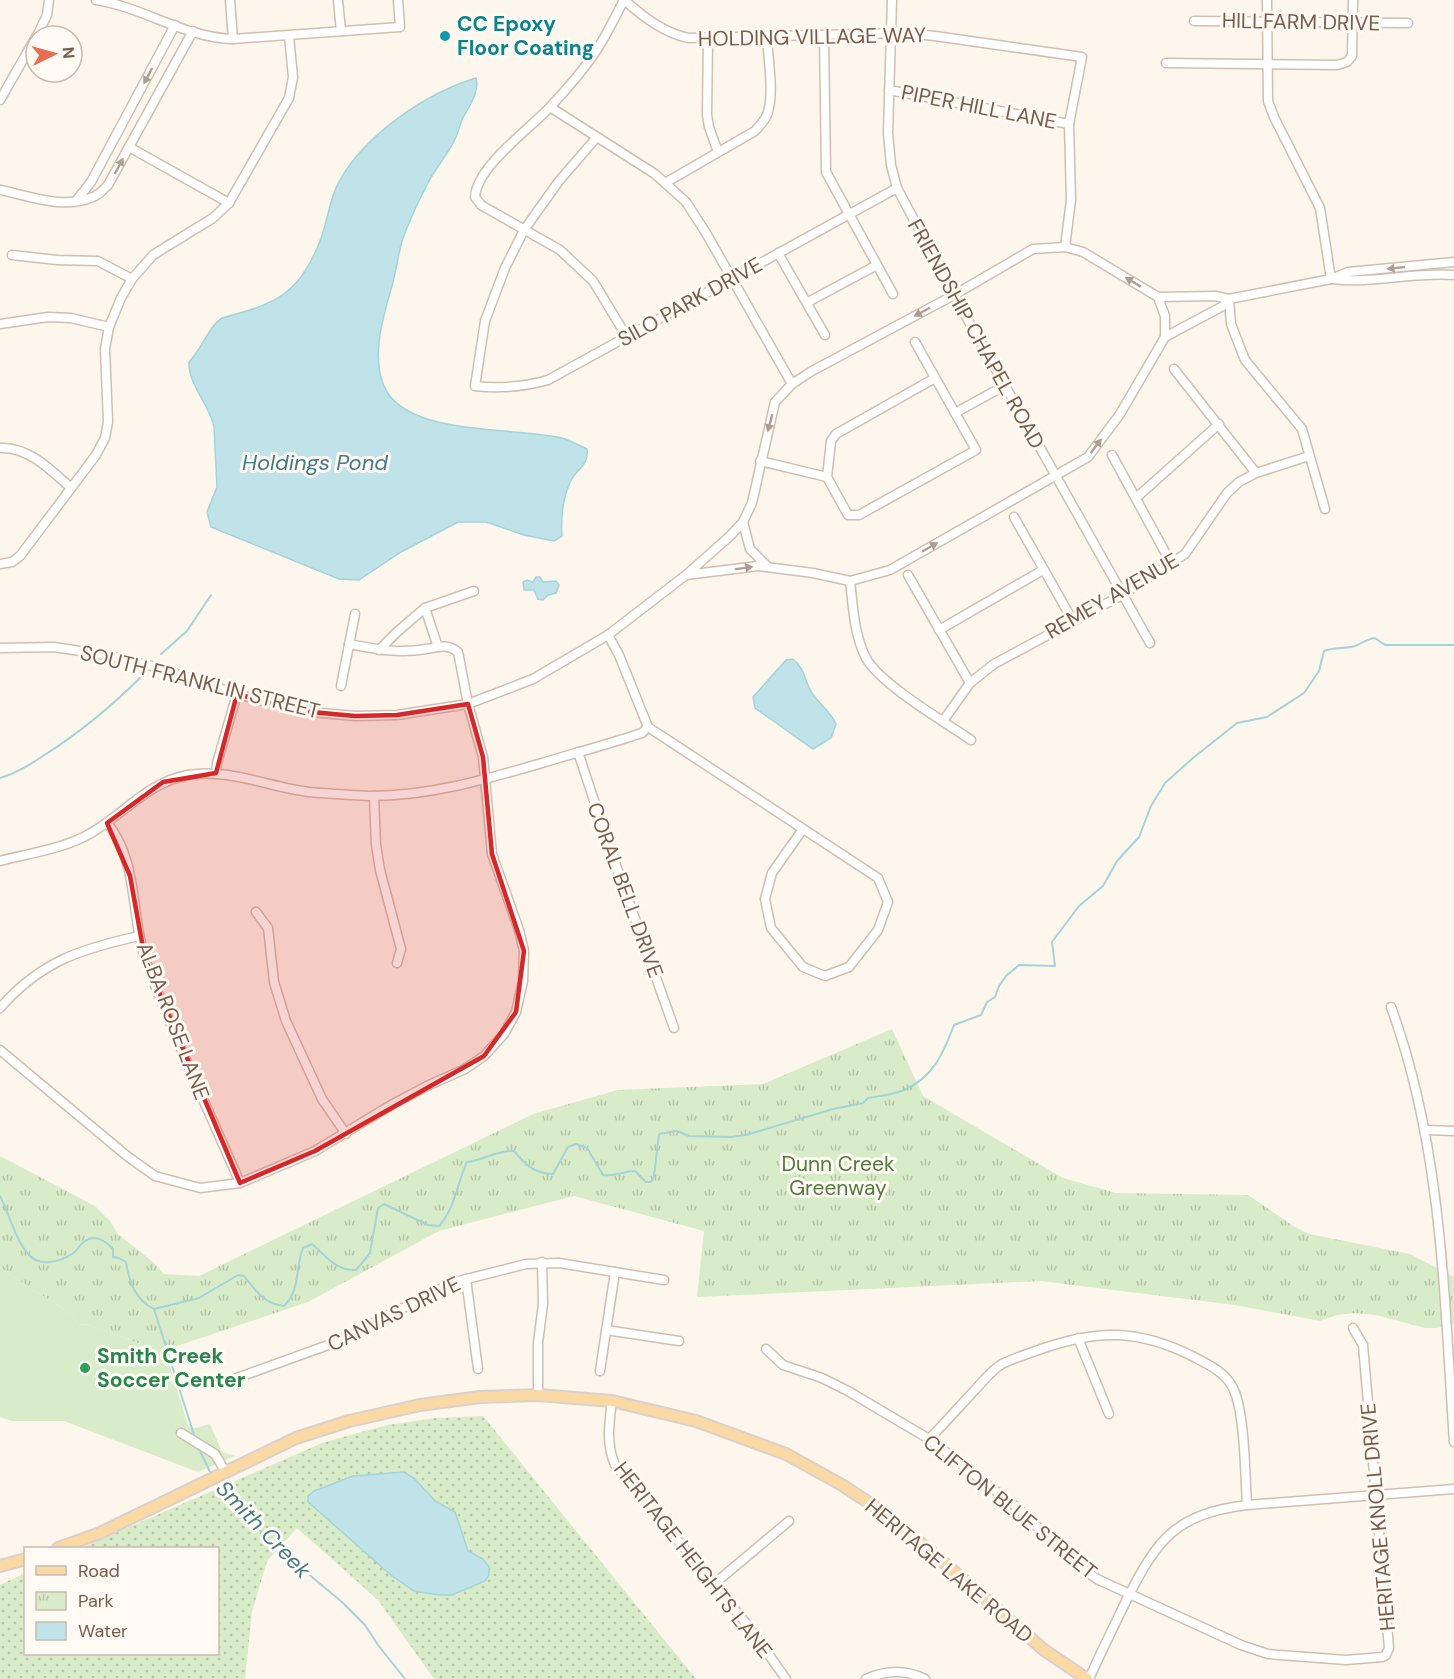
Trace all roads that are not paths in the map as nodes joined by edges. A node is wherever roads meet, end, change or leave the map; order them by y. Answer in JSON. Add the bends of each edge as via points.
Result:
{"nodes":[{"id":1,"x":49,"y":0,"type":"edge"},
{"id":2,"x":96,"y":0,"type":"edge"},
{"id":3,"x":230,"y":0,"type":"edge"},
{"id":4,"x":338,"y":0,"type":"edge"},
{"id":5,"x":398,"y":0,"type":"edge"},
{"id":6,"x":624,"y":0,"type":"edge"},
{"id":7,"x":892,"y":0,"type":"edge"},
{"id":8,"x":1268,"y":0,"type":"edge"},
{"id":9,"x":1353,"y":0,"type":"edge"},
{"id":10,"x":1194,"y":21,"type":"dead end"},
{"id":11,"x":1267,"y":22,"type":"junction"},
{"id":12,"x":1353,"y":23,"type":"junction"},
{"id":13,"x":1408,"y":23,"type":"dead end"},
{"id":14,"x":42,"y":24,"type":"edge"},
{"id":15,"x":175,"y":25,"type":"junction"},
{"id":16,"x":193,"y":31,"type":"junction"},
{"id":17,"x":341,"y":31,"type":"junction"},
{"id":18,"x":891,"y":34,"type":"junction"},
{"id":19,"x":824,"y":35,"type":"junction"},
{"id":20,"x":289,"y":36,"type":"junction"},
{"id":21,"x":767,"y":36,"type":"junction"},
{"id":22,"x":708,"y":38,"type":"junction"},
{"id":23,"x":233,"y":39,"type":"junction"},
{"id":24,"x":24,"y":58,"type":"edge"},
{"id":25,"x":1166,"y":63,"type":"dead end"},
{"id":26,"x":1267,"y":66,"type":"junction"},
{"id":27,"x":889,"y":90,"type":"junction"},
{"id":28,"x":0,"y":100,"type":"edge"},
{"id":29,"x":550,"y":107,"type":"junction"},
{"id":30,"x":1069,"y":124,"type":"junction"},
{"id":31,"x":597,"y":137,"type":"junction"},
{"id":32,"x":129,"y":147,"type":"junction"},
{"id":33,"x":718,"y":152,"type":"junction"},
{"id":34,"x":665,"y":183,"type":"junction"},
{"id":35,"x":897,"y":188,"type":"junction"},
{"id":36,"x":0,"y":190,"type":"edge"},
{"id":37,"x":76,"y":201,"type":"junction"},
{"id":38,"x":229,"y":203,"type":"junction"},
{"id":39,"x":850,"y":214,"type":"junction"},
{"id":40,"x":524,"y":230,"type":"junction"},
{"id":41,"x":1065,"y":247,"type":"junction"},
{"id":42,"x":778,"y":253,"type":"junction"},
{"id":43,"x":12,"y":255,"type":"dead end"},
{"id":44,"x":1454,"y":262,"type":"edge"},
{"id":45,"x":877,"y":265,"type":"junction"},
{"id":46,"x":1454,"y":275,"type":"edge"},
{"id":47,"x":731,"y":278,"type":"junction"},
{"id":48,"x":132,"y":279,"type":"junction"},
{"id":49,"x":1331,"y":279,"type":"junction"},
{"id":50,"x":893,"y":294,"type":"dead end"},
{"id":51,"x":954,"y":295,"type":"junction"},
{"id":52,"x":1158,"y":297,"type":"junction"},
{"id":53,"x":1229,"y":299,"type":"junction"},
{"id":54,"x":808,"y":302,"type":"junction"},
{"id":55,"x":0,"y":324,"type":"edge"},
{"id":56,"x":109,"y":327,"type":"junction"},
{"id":57,"x":825,"y":335,"type":"dead end"},
{"id":58,"x":627,"y":337,"type":"junction"},
{"id":59,"x":1165,"y":337,"type":"junction"},
{"id":60,"x":915,"y":342,"type":"dead end"},
{"id":61,"x":1174,"y":369,"type":"dead end"},
{"id":62,"x":935,"y":378,"type":"junction"},
{"id":63,"x":792,"y":384,"type":"junction"},
{"id":64,"x":1004,"y":386,"type":"junction"},
{"id":65,"x":956,"y":413,"type":"junction"},
{"id":66,"x":1219,"y":424,"type":"junction"},
{"id":67,"x":0,"y":448,"type":"edge"},
{"id":68,"x":1112,"y":455,"type":"dead end"},
{"id":69,"x":1309,"y":456,"type":"junction"},
{"id":70,"x":760,"y":461,"type":"junction"},
{"id":71,"x":1256,"y":473,"type":"junction"},
{"id":72,"x":827,"y":477,"type":"junction"},
{"id":73,"x":1055,"y":477,"type":"junction"},
{"id":74,"x":72,"y":488,"type":"junction"},
{"id":75,"x":1136,"y":498,"type":"junction"},
{"id":76,"x":1325,"y":508,"type":"dead end"},
{"id":77,"x":1014,"y":517,"type":"dead end"},
{"id":78,"x":743,"y":522,"type":"junction"},
{"id":79,"x":1171,"y":563,"type":"junction"},
{"id":80,"x":0,"y":564,"type":"edge"},
{"id":81,"x":768,"y":567,"type":"junction"},
{"id":82,"x":1043,"y":570,"type":"junction"},
{"id":83,"x":686,"y":575,"type":"junction"},
{"id":84,"x":908,"y":575,"type":"dead end"},
{"id":85,"x":850,"y":581,"type":"junction"},
{"id":86,"x":474,"y":591,"type":"dead end"},
{"id":87,"x":1122,"y":594,"type":"junction"},
{"id":88,"x":424,"y":608,"type":"junction"},
{"id":89,"x":355,"y":614,"type":"dead end"},
{"id":90,"x":1073,"y":621,"type":"junction"},
{"id":91,"x":939,"y":630,"type":"junction"},
{"id":92,"x":608,"y":635,"type":"junction"},
{"id":93,"x":1149,"y":643,"type":"dead end"},
{"id":94,"x":349,"y":644,"type":"junction"},
{"id":95,"x":438,"y":647,"type":"junction"},
{"id":96,"x":0,"y":648,"type":"edge"},
{"id":97,"x":379,"y":650,"type":"junction"},
{"id":98,"x":970,"y":683,"type":"junction"},
{"id":99,"x":341,"y":686,"type":"dead end"},
{"id":100,"x":237,"y":694,"type":"junction"},
{"id":101,"x":468,"y":704,"type":"junction"},
{"id":102,"x":943,"y":721,"type":"junction"},
{"id":103,"x":648,"y":727,"type":"junction"},
{"id":104,"x":971,"y":740,"type":"dead end"},
{"id":105,"x":578,"y":752,"type":"junction"},
{"id":106,"x":216,"y":773,"type":"junction"},
{"id":107,"x":485,"y":780,"type":"junction"},
{"id":108,"x":374,"y":796,"type":"junction"},
{"id":109,"x":107,"y":823,"type":"junction"},
{"id":110,"x":803,"y":828,"type":"junction"},
{"id":111,"x":0,"y":861,"type":"edge"},
{"id":112,"x":256,"y":912,"type":"dead end"},
{"id":113,"x":139,"y":936,"type":"junction"},
{"id":114,"x":397,"y":963,"type":"dead end"},
{"id":115,"x":1391,"y":1006,"type":"dead end"},
{"id":116,"x":0,"y":1008,"type":"edge"},
{"id":117,"x":674,"y":1028,"type":"dead end"},
{"id":118,"x":0,"y":1050,"type":"edge"},
{"id":119,"x":1425,"y":1130,"type":"junction"},
{"id":120,"x":1454,"y":1131,"type":"edge"},
{"id":121,"x":346,"y":1134,"type":"junction"},
{"id":122,"x":240,"y":1183,"type":"junction"},
{"id":123,"x":542,"y":1262,"type":"junction"},
{"id":124,"x":615,"y":1272,"type":"junction"},
{"id":125,"x":466,"y":1279,"type":"junction"},
{"id":126,"x":664,"y":1280,"type":"dead end"},
{"id":127,"x":1353,"y":1328,"type":"dead end"},
{"id":128,"x":606,"y":1330,"type":"junction"},
{"id":129,"x":1078,"y":1338,"type":"junction"},
{"id":130,"x":679,"y":1341,"type":"dead end"},
{"id":131,"x":766,"y":1349,"type":"dead end"},
{"id":132,"x":478,"y":1369,"type":"dead end"},
{"id":133,"x":600,"y":1371,"type":"dead end"},
{"id":134,"x":234,"y":1379,"type":"dead end"},
{"id":135,"x":538,"y":1395,"type":"junction"},
{"id":136,"x":612,"y":1401,"type":"junction"},
{"id":137,"x":1109,"y":1414,"type":"dead end"},
{"id":138,"x":181,"y":1433,"type":"dead end"},
{"id":139,"x":930,"y":1440,"type":"junction"},
{"id":140,"x":1454,"y":1442,"type":"edge"},
{"id":141,"x":225,"y":1471,"type":"junction"},
{"id":142,"x":1454,"y":1489,"type":"edge"},
{"id":143,"x":1376,"y":1494,"type":"junction"},
{"id":144,"x":1247,"y":1505,"type":"junction"},
{"id":145,"x":789,"y":1521,"type":"dead end"},
{"id":146,"x":61,"y":1547,"type":"edge"},
{"id":147,"x":24,"y":1560,"type":"edge"},
{"id":148,"x":0,"y":1566,"type":"edge"},
{"id":149,"x":714,"y":1584,"type":"junction"},
{"id":150,"x":1130,"y":1594,"type":"junction"},
{"id":151,"x":786,"y":1679,"type":"edge"},
{"id":152,"x":866,"y":1679,"type":"edge"},
{"id":153,"x":925,"y":1679,"type":"edge"},
{"id":154,"x":1088,"y":1679,"type":"edge"}],
"edges":[{"from":1,"to":14,"type":"street"},
{"from":2,"to":15,"type":"street","via":[[120,4]]},
{"from":3,"to":23,"type":"street"},
{"from":4,"to":17,"type":"street"},
{"from":5,"to":17,"type":"street","via":[[400,27]]},
{"from":6,"to":22,"type":"street","name":"HOLDING VILLAGE WAY","via":[[674,35]]},
{"from":6,"to":29,"type":"street","via":[[592,56]]},
{"from":7,"to":18,"type":"street","name":"FRIENDSHIP CHAPEL ROAD"},
{"from":8,"to":11,"type":"street"},
{"from":9,"to":12,"type":"street"},
{"from":10,"to":11,"type":"street","name":"HILLFARM DRIVE"},
{"from":11,"to":12,"type":"street","name":"HILLFARM DRIVE"},
{"from":11,"to":26,"type":"street"},
{"from":12,"to":13,"type":"street","name":"HILLFARM DRIVE"},
{"from":12,"to":26,"type":"street","via":[[1352,56],[1347,62]]},
{"from":15,"to":16,"type":"street"},
{"from":15,"to":37,"type":"street","one_way":true},
{"from":16,"to":23,"type":"street"},
{"from":16,"to":32,"type":"street"},
{"from":17,"to":20,"type":"street"},
{"from":18,"to":19,"type":"street","name":"HOLDING VILLAGE WAY"},
{"from":18,"to":27,"type":"street","name":"FRIENDSHIP CHAPEL ROAD"},
{"from":18,"to":30,"type":"street","name":"HOLDING VILLAGE WAY","via":[[935,36],[1082,57]]},
{"from":19,"to":21,"type":"street","name":"HOLDING VILLAGE WAY"},
{"from":19,"to":39,"type":"street","via":[[826,172]]},
{"from":20,"to":23,"type":"street"},
{"from":20,"to":38,"type":"street","via":[[293,77],[289,98]]},
{"from":21,"to":22,"type":"street","name":"HOLDING VILLAGE WAY"},
{"from":21,"to":33,"type":"street","via":[[769,111],[755,131]]},
{"from":22,"to":33,"type":"street","via":[[707,115]]},
{"from":24,"to":28,"type":"street"},
{"from":25,"to":26,"type":"street"},
{"from":26,"to":49,"type":"street","via":[[1268,101],[1320,208]]},
{"from":27,"to":30,"type":"street","name":"PIPER HILL LANE"},
{"from":27,"to":35,"type":"street","name":"FRIENDSHIP CHAPEL ROAD","via":[[888,133]]},
{"from":29,"to":31,"type":"street"},
{"from":29,"to":40,"type":"street","via":[[505,150],[476,188],[475,197],[481,205]]},
{"from":30,"to":41,"type":"street","via":[[1071,200]]},
{"from":31,"to":34,"type":"street"},
{"from":31,"to":40,"type":"street"},
{"from":37,"to":32,"type":"street","one_way":true,"via":[[95,197],[108,185]]},
{"from":32,"to":38,"type":"street"},
{"from":33,"to":34,"type":"street"},
{"from":34,"to":47,"type":"street","via":[[686,202]]},
{"from":35,"to":39,"type":"street","name":"SILO PARK DRIVE"},
{"from":35,"to":51,"type":"street","name":"FRIENDSHIP CHAPEL ROAD"},
{"from":36,"to":37,"type":"street","via":[[55,202]]},
{"from":38,"to":48,"type":"street","via":[[213,218],[153,255]]},
{"from":39,"to":42,"type":"street","name":"SILO PARK DRIVE"},
{"from":39,"to":45,"type":"street"},
{"from":40,"to":58,"type":"street","via":[[560,250],[593,281]]},
{"from":40,"to":58,"type":"street","name":"SILO PARK DRIVE","via":[[484,321],[475,386],[508,388],[548,380]]},
{"from":41,"to":51,"type":"street","name":"SOUTH FRANKLIN STREET","via":[[1034,249]]},
{"from":52,"to":41,"type":"street","name":"SOUTH FRANKLIN STREET","one_way":true,"via":[[1083,252]]},
{"from":42,"to":47,"type":"street","name":"SILO PARK DRIVE"},
{"from":42,"to":54,"type":"street"},
{"from":43,"to":48,"type":"street","via":[[99,261]]},
{"from":44,"to":49,"type":"street","one_way":true,"via":[[1348,272]]},
{"from":45,"to":50,"type":"street"},
{"from":45,"to":54,"type":"street"},
{"from":46,"to":49,"type":"street","via":[[1432,273],[1354,282]]},
{"from":47,"to":58,"type":"street","name":"SILO PARK DRIVE"},
{"from":47,"to":63,"type":"street"},
{"from":48,"to":56,"type":"street"},
{"from":49,"to":53,"type":"street"},
{"from":51,"to":63,"type":"street","name":"SOUTH FRANKLIN STREET","one_way":true},
{"from":51,"to":64,"type":"street","name":"FRIENDSHIP CHAPEL ROAD"},
{"from":52,"to":53,"type":"street"},
{"from":52,"to":59,"type":"street","via":[[1165,316]]},
{"from":53,"to":59,"type":"street"},
{"from":53,"to":69,"type":"street","via":[[1231,324],[1245,360],[1302,429]]},
{"from":54,"to":57,"type":"street"},
{"from":55,"to":56,"type":"street","via":[[48,317]]},
{"from":56,"to":74,"type":"street","via":[[105,349],[105,438]]},
{"from":73,"to":59,"type":"street","one_way":true,"via":[[1088,457],[1120,414]]},
{"from":60,"to":62,"type":"street"},
{"from":61,"to":66,"type":"street"},
{"from":62,"to":65,"type":"street"},
{"from":62,"to":72,"type":"street","via":[[836,434],[831,441]]},
{"from":63,"to":70,"type":"street","name":"SOUTH FRANKLIN STREET","one_way":true,"via":[[776,402]]},
{"from":64,"to":65,"type":"street"},
{"from":64,"to":73,"type":"street","name":"FRIENDSHIP CHAPEL ROAD"},
{"from":65,"to":72,"type":"street","via":[[976,450],[860,515],[848,515]]},
{"from":66,"to":71,"type":"street"},
{"from":66,"to":75,"type":"street"},
{"from":67,"to":74,"type":"street","via":[[25,453]]},
{"from":68,"to":75,"type":"street"},
{"from":69,"to":71,"type":"street","name":"REMEY AVENUE"},
{"from":69,"to":76,"type":"street"},
{"from":70,"to":72,"type":"street"},
{"from":70,"to":78,"type":"street","name":"SOUTH FRANKLIN STREET","via":[[752,503]]},
{"from":71,"to":79,"type":"street","name":"REMEY AVENUE","via":[[1227,493],[1185,554]]},
{"from":85,"to":73,"type":"street","one_way":true,"via":[[890,570]]},
{"from":73,"to":87,"type":"street","name":"FRIENDSHIP CHAPEL ROAD"},
{"from":74,"to":80,"type":"street","via":[[20,556]]},
{"from":75,"to":79,"type":"street"},
{"from":77,"to":82,"type":"street"},
{"from":78,"to":81,"type":"street","via":[[750,549]]},
{"from":78,"to":83,"type":"street","name":"SOUTH FRANKLIN STREET"},
{"from":79,"to":87,"type":"street","name":"REMEY AVENUE"},
{"from":83,"to":81,"type":"street","one_way":true},
{"from":81,"to":85,"type":"street"},
{"from":82,"to":90,"type":"street"},
{"from":82,"to":91,"type":"street"},
{"from":83,"to":92,"type":"street","name":"SOUTH FRANKLIN STREET"},
{"from":84,"to":91,"type":"street"},
{"from":85,"to":102,"type":"street","via":[[855,622],[866,658],[887,681]]},
{"from":86,"to":88,"type":"street"},
{"from":87,"to":90,"type":"street","name":"REMEY AVENUE"},
{"from":87,"to":93,"type":"street","name":"FRIENDSHIP CHAPEL ROAD"},
{"from":88,"to":95,"type":"street"},
{"from":88,"to":97,"type":"street"},
{"from":89,"to":94,"type":"street"},
{"from":90,"to":98,"type":"street","name":"REMEY AVENUE","via":[[994,664]]},
{"from":91,"to":98,"type":"street"},
{"from":92,"to":101,"type":"street","name":"SOUTH FRANKLIN STREET","via":[[533,679]]},
{"from":92,"to":103,"type":"street"},
{"from":94,"to":97,"type":"street"},
{"from":94,"to":99,"type":"street"},
{"from":95,"to":97,"type":"street","via":[[404,652]]},
{"from":95,"to":101,"type":"street","via":[[452,647],[458,652]]},
{"from":96,"to":100,"type":"street","name":"SOUTH FRANKLIN STREET","via":[[54,647],[106,655]]},
{"from":98,"to":102,"type":"street","name":"REMEY AVENUE"},
{"from":100,"to":101,"type":"street","name":"SOUTH FRANKLIN STREET","via":[[301,711],[355,716],[397,716]]},
{"from":100,"to":106,"type":"street"},
{"from":101,"to":107,"type":"street","via":[[483,757]]},
{"from":102,"to":104,"type":"street"},
{"from":103,"to":105,"type":"street","via":[[642,733]]},
{"from":103,"to":110,"type":"street"},
{"from":105,"to":107,"type":"street"},
{"from":105,"to":117,"type":"street","name":"CORAL BELL DRIVE"},
{"from":106,"to":108,"type":"street","via":[[309,792]]},
{"from":106,"to":109,"type":"street","via":[[163,782]]},
{"from":107,"to":108,"type":"street"},
{"from":107,"to":121,"type":"street","via":[[492,854],[524,951],[516,1012],[504,1034],[484,1056]]},
{"from":108,"to":114,"type":"street","via":[[380,870],[401,949]]},
{"from":109,"to":111,"type":"street","via":[[60,846]]},
{"from":109,"to":113,"type":"street","name":"ALBA ROSE LANE","via":[[122,849],[130,876]]},
{"from":110,"to":110,"type":"street","via":[[878,878],[888,902],[878,930],[849,968],[825,976],[803,967],[771,928],[765,899],[772,873]]},
{"from":112,"to":121,"type":"street","via":[[268,928],[274,982],[286,1021],[322,1099]]},
{"from":113,"to":116,"type":"street","via":[[65,957],[26,982]]},
{"from":113,"to":122,"type":"street","name":"ALBA ROSE LANE","via":[[175,1034]]},
{"from":115,"to":119,"type":"street"},
{"from":118,"to":122,"type":"street","via":[[155,1176],[200,1188]]},
{"from":119,"to":120,"type":"street"},
{"from":119,"to":140,"type":"street","via":[[1446,1294]]},
{"from":121,"to":122,"type":"street"},
{"from":123,"to":124,"type":"street","name":"CANVAS DRIVE"},
{"from":123,"to":125,"type":"street","name":"CANVAS DRIVE"},
{"from":123,"to":135,"type":"street"},
{"from":124,"to":126,"type":"street","name":"CANVAS DRIVE"},
{"from":124,"to":128,"type":"street"},
{"from":125,"to":132,"type":"street"},
{"from":125,"to":134,"type":"street","name":"CANVAS DRIVE","via":[[332,1344]]},
{"from":127,"to":143,"type":"street","name":"HERITAGE KNOLL DRIVE","via":[[1363,1345]]},
{"from":128,"to":130,"type":"street"},
{"from":128,"to":133,"type":"street"},
{"from":129,"to":137,"type":"street"},
{"from":129,"to":139,"type":"street","via":[[1013,1359],[995,1369]]},
{"from":129,"to":144,"type":"street","via":[[1122,1334],[1153,1340],[1183,1351],[1223,1375],[1238,1400]]},
{"from":131,"to":139,"type":"street","name":"CLIFTON BLUE STREET","via":[[783,1365],[842,1387]]},
{"from":135,"to":136,"type":"main road","name":"HERITAGE LAKE ROAD"},
{"from":135,"to":141,"type":"main road","name":"HERITAGE LAKE ROAD","via":[[449,1400],[349,1421],[296,1438]]},
{"from":136,"to":149,"type":"street","name":"HERITAGE HEIGHTS LANE","via":[[608,1433],[615,1465]]},
{"from":136,"to":154,"type":"main road","name":"HERITAGE LAKE ROAD","via":[[696,1421],[786,1454],[842,1485],[886,1514],[1044,1650]]},
{"from":138,"to":141,"type":"street","via":[[215,1454]]},
{"from":139,"to":150,"type":"street","name":"CLIFTON BLUE STREET","via":[[1018,1509],[1080,1568]]},
{"from":141,"to":146,"type":"main road","name":"HERITAGE LAKE ROAD","via":[[100,1533]]},
{"from":142,"to":143,"type":"street"},
{"from":143,"to":144,"type":"street"},
{"from":143,"to":150,"type":"street","name":"HERITAGE KNOLL DRIVE","via":[[1389,1642],[1382,1657],[1346,1660],[1268,1654]]},
{"from":144,"to":150,"type":"street","via":[[1206,1513],[1179,1527],[1147,1561]]},
{"from":145,"to":149,"type":"street"},
{"from":147,"to":148,"type":"main road"},
{"from":149,"to":151,"type":"street","name":"HERITAGE HEIGHTS LANE"},
{"from":150,"to":154,"type":"street"},
{"from":152,"to":153,"type":"street","via":[[900,1671]]}]}
